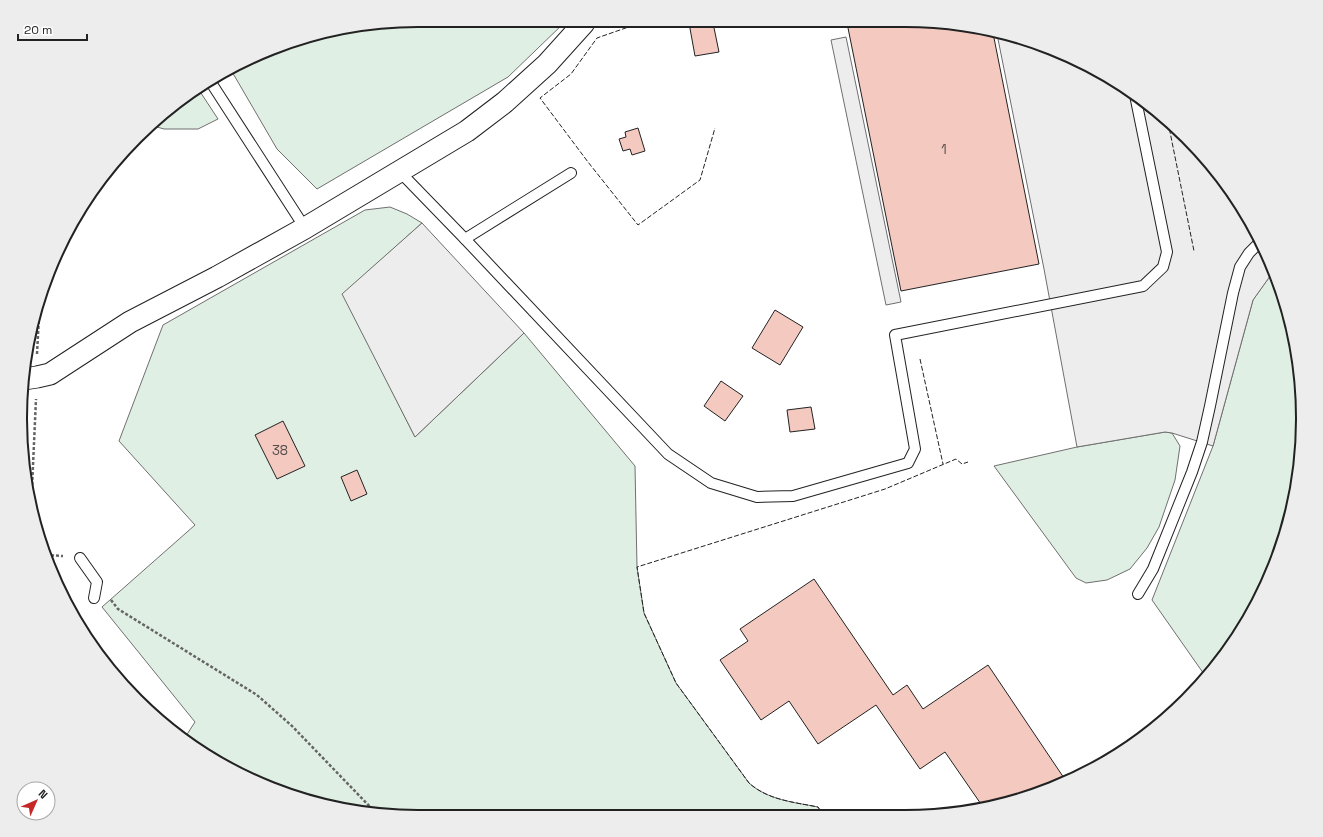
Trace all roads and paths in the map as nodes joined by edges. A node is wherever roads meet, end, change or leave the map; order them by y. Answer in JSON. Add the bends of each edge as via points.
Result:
{"nodes":[{"id":1,"x":580,"y":27,"type":"edge"},
{"id":2,"x":213,"y":85,"type":"edge"},
{"id":3,"x":1137,"y":104,"type":"edge"},
{"id":4,"x":400,"y":172,"type":"junction"},
{"id":5,"x":571,"y":173,"type":"dead end"},
{"id":6,"x":305,"y":228,"type":"junction"},
{"id":7,"x":465,"y":238,"type":"junction"},
{"id":8,"x":1256,"y":246,"type":"edge"},
{"id":9,"x":34,"y":349,"type":"edge"},
{"id":10,"x":30,"y":378,"type":"edge"},
{"id":11,"x":31,"y":474,"type":"edge"},
{"id":12,"x":80,"y":558,"type":"dead end"},
{"id":13,"x":1138,"y":594,"type":"dead end"},
{"id":14,"x":94,"y":598,"type":"dead end"},
{"id":15,"x":118,"y":609,"type":"dead end"},
{"id":16,"x":370,"y":807,"type":"edge"}],
"edges":[{"from":1,"to":4,"type":"street","via":[[547,64],[505,102],[467,131]]},
{"from":2,"to":6,"type":"lane"},
{"from":3,"to":7,"type":"lane","via":[[1167,252],[1163,267],[1143,286],[895,335],[915,449],[908,463],[794,496],[757,497],[711,483],[668,454]]},
{"from":4,"to":6,"type":"street"},
{"from":4,"to":7,"type":"lane"},
{"from":5,"to":7,"type":"lane"},
{"from":6,"to":10,"type":"street","via":[[130,322],[50,374]]},
{"from":8,"to":13,"type":"lane","via":[[1240,267],[1202,442],[1192,472],[1153,569]]},
{"from":9,"to":10,"type":"path"},
{"from":10,"to":11,"type":"path"},
{"from":12,"to":14,"type":"lane","via":[[98,582]]},
{"from":15,"to":16,"type":"path","via":[[257,695],[292,726]]}]}
